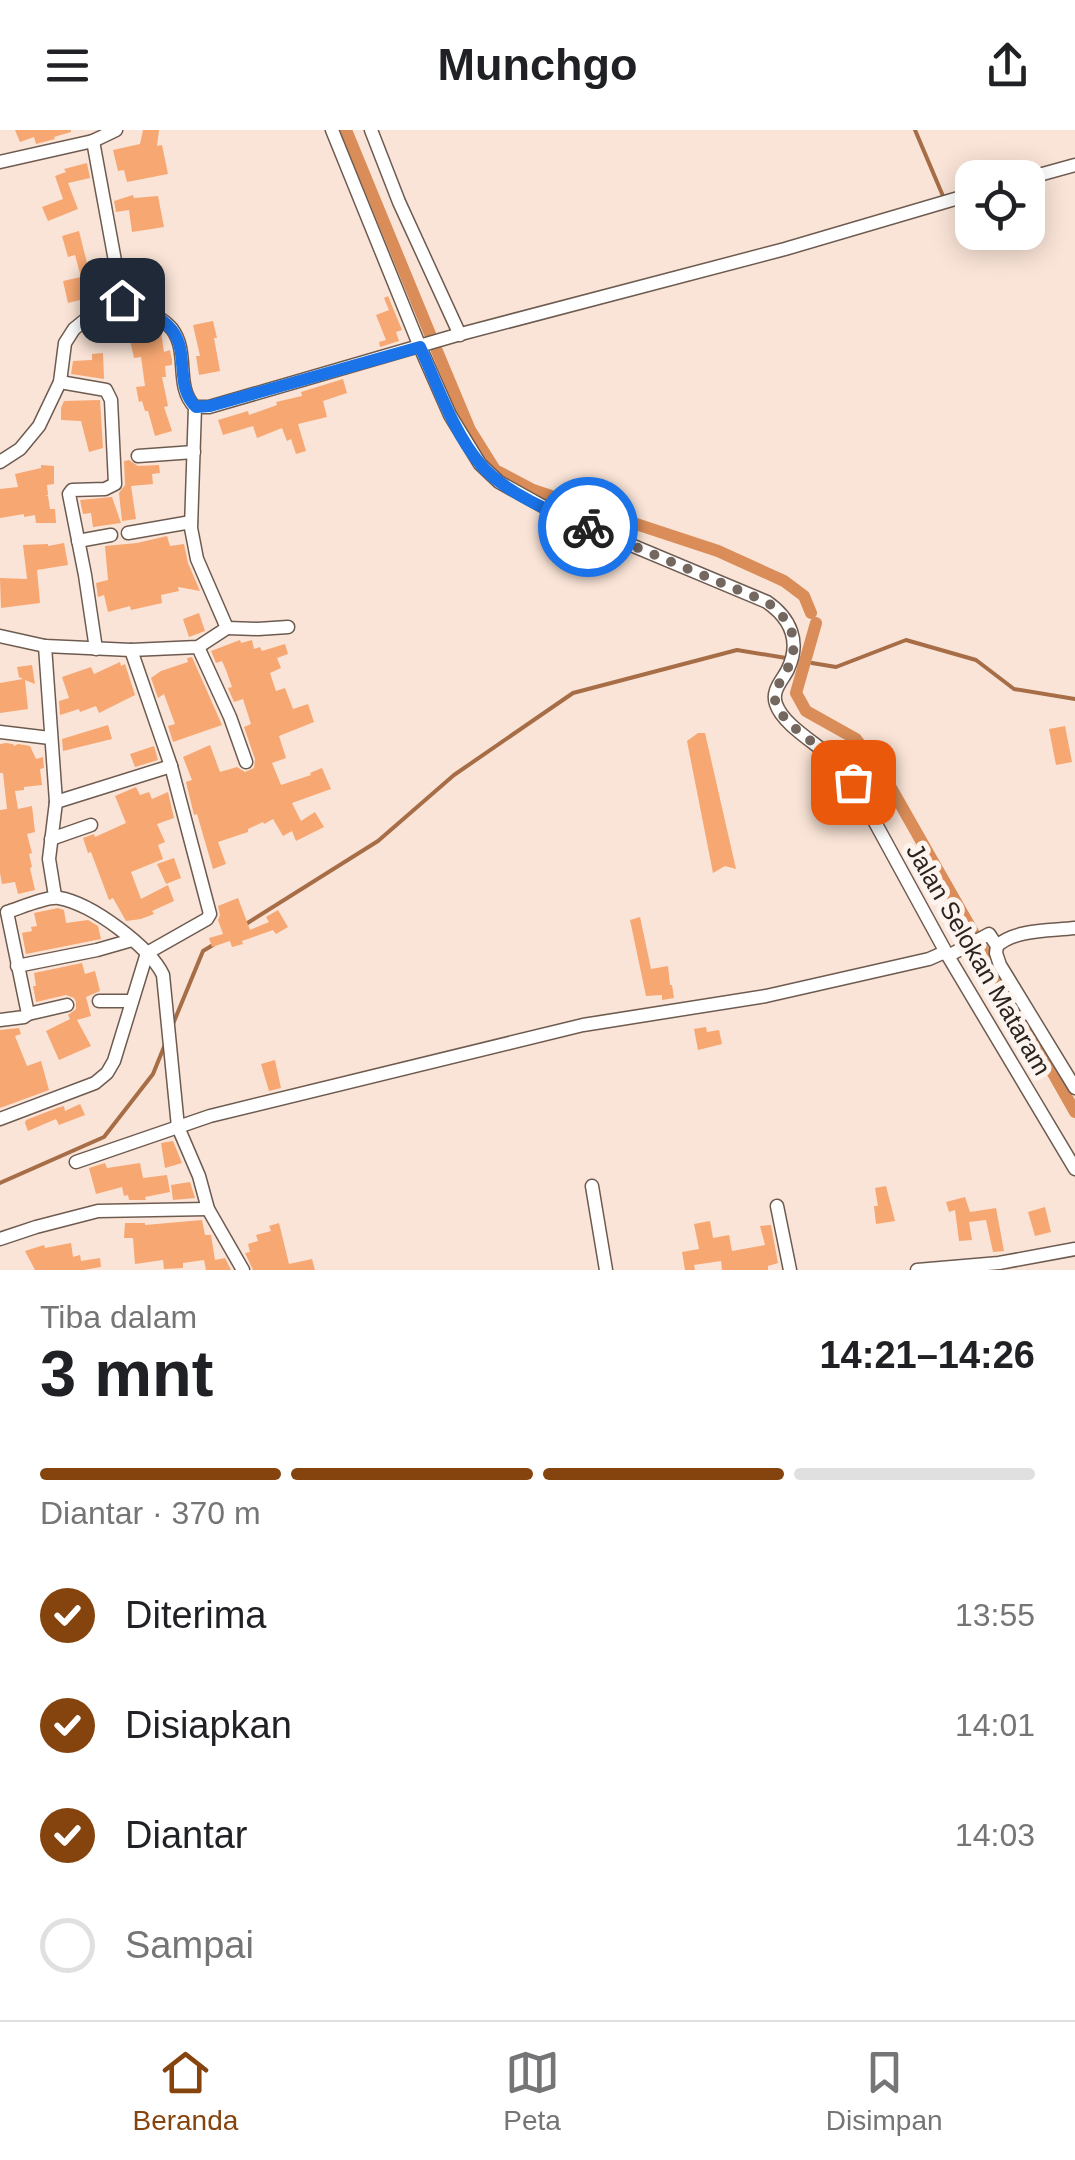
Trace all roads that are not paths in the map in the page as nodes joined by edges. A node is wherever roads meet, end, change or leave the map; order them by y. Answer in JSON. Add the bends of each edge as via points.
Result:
{"nodes":[{"id":1,"x":116,"y":130,"type":"edge"},
{"id":2,"x":332,"y":130,"type":"edge"},
{"id":3,"x":371,"y":130,"type":"edge"},
{"id":4,"x":93,"y":141,"type":"junction"},
{"id":5,"x":0,"y":162,"type":"edge"},
{"id":6,"x":1075,"y":165,"type":"edge"},
{"id":7,"x":1045,"y":173,"type":"edge"},
{"id":8,"x":955,"y":199,"type":"edge"},
{"id":9,"x":122,"y":300,"type":"junction"},
{"id":10,"x":459,"y":335,"type":"junction"},
{"id":11,"x":425,"y":345,"type":"junction"},
{"id":12,"x":60,"y":382,"type":"junction"},
{"id":13,"x":196,"y":407,"type":"junction"},
{"id":14,"x":194,"y":452,"type":"junction"},
{"id":15,"x":138,"y":456,"type":"dead end"},
{"id":16,"x":0,"y":462,"type":"edge"},
{"id":17,"x":192,"y":522,"type":"junction"},
{"id":18,"x":128,"y":533,"type":"dead end"},
{"id":19,"x":111,"y":535,"type":"dead end"},
{"id":20,"x":78,"y":541,"type":"junction"},
{"id":21,"x":288,"y":627,"type":"dead end"},
{"id":22,"x":227,"y":628,"type":"junction"},
{"id":23,"x":0,"y":636,"type":"edge"},
{"id":24,"x":45,"y":646,"type":"junction"},
{"id":25,"x":198,"y":648,"type":"junction"},
{"id":26,"x":96,"y":649,"type":"junction"},
{"id":27,"x":131,"y":650,"type":"junction"},
{"id":28,"x":0,"y":732,"type":"edge"},
{"id":29,"x":50,"y":738,"type":"junction"},
{"id":30,"x":246,"y":762,"type":"dead end"},
{"id":31,"x":171,"y":766,"type":"junction"},
{"id":32,"x":56,"y":802,"type":"junction"},
{"id":33,"x":91,"y":824,"type":"dead end"},
{"id":34,"x":51,"y":839,"type":"junction"},
{"id":35,"x":55,"y":896,"type":"junction"},
{"id":36,"x":1075,"y":928,"type":"edge"},
{"id":37,"x":132,"y":940,"type":"junction"},
{"id":38,"x":997,"y":946,"type":"junction"},
{"id":39,"x":147,"y":953,"type":"junction"},
{"id":40,"x":946,"y":954,"type":"junction"},
{"id":41,"x":17,"y":966,"type":"junction"},
{"id":42,"x":99,"y":1000,"type":"dead end"},
{"id":43,"x":132,"y":1000,"type":"junction"},
{"id":44,"x":67,"y":1005,"type":"dead end"},
{"id":45,"x":28,"y":1014,"type":"junction"},
{"id":46,"x":0,"y":1020,"type":"edge"},
{"id":47,"x":1075,"y":1088,"type":"edge"},
{"id":48,"x":0,"y":1120,"type":"edge"},
{"id":49,"x":178,"y":1127,"type":"junction"},
{"id":50,"x":76,"y":1162,"type":"dead end"},
{"id":51,"x":1075,"y":1169,"type":"edge"},
{"id":52,"x":592,"y":1186,"type":"dead end"},
{"id":53,"x":777,"y":1206,"type":"dead end"},
{"id":54,"x":208,"y":1208,"type":"junction"},
{"id":55,"x":0,"y":1239,"type":"edge"},
{"id":56,"x":1075,"y":1249,"type":"edge"},
{"id":57,"x":999,"y":1266,"type":"edge"},
{"id":58,"x":240,"y":1270,"type":"edge"},
{"id":59,"x":606,"y":1270,"type":"edge"},
{"id":60,"x":790,"y":1270,"type":"edge"},
{"id":61,"x":917,"y":1270,"type":"edge"}],
"edges":[{"from":1,"to":4,"type":"street"},
{"from":2,"to":11,"type":"street","name":"Jalan Selokan Mataram"},
{"from":3,"to":10,"type":"street"},
{"from":4,"to":5,"type":"street"},
{"from":4,"to":9,"type":"street"},
{"from":6,"to":7,"type":"street"},
{"from":8,"to":10,"type":"street"},
{"from":9,"to":12,"type":"street","via":[[74,328]]},
{"from":9,"to":13,"type":"street","via":[[172,329],[184,390]]},
{"from":10,"to":11,"type":"street"},
{"from":11,"to":13,"type":"street"},
{"from":11,"to":40,"type":"street","name":"Jalan Selokan Mataram","via":[[450,415],[499,482],[780,612],[792,630],[794,651],[776,704],[853,782]]},
{"from":12,"to":16,"type":"street","via":[[30,440]]},
{"from":12,"to":20,"type":"street","via":[[106,390],[111,400],[115,484],[70,492]]},
{"from":13,"to":14,"type":"street"},
{"from":14,"to":15,"type":"street"},
{"from":14,"to":17,"type":"street"},
{"from":17,"to":18,"type":"street"},
{"from":17,"to":22,"type":"street","via":[[197,559]]},
{"from":19,"to":20,"type":"street"},
{"from":20,"to":26,"type":"street"},
{"from":21,"to":22,"type":"street"},
{"from":22,"to":25,"type":"street"},
{"from":23,"to":24,"type":"street"},
{"from":24,"to":26,"type":"street"},
{"from":24,"to":29,"type":"street"},
{"from":25,"to":27,"type":"street"},
{"from":25,"to":30,"type":"street"},
{"from":26,"to":27,"type":"street"},
{"from":27,"to":31,"type":"street"},
{"from":28,"to":29,"type":"street"},
{"from":29,"to":32,"type":"street"},
{"from":31,"to":32,"type":"street"},
{"from":31,"to":39,"type":"street","via":[[210,911]]},
{"from":32,"to":34,"type":"street"},
{"from":33,"to":34,"type":"street"},
{"from":34,"to":35,"type":"street"},
{"from":35,"to":37,"type":"street","via":[[118,926]]},
{"from":35,"to":41,"type":"street","via":[[7,912]]},
{"from":36,"to":38,"type":"street","via":[[1022,934]]},
{"from":37,"to":39,"type":"street"},
{"from":37,"to":41,"type":"street"},
{"from":38,"to":40,"type":"street","via":[[988,934]]},
{"from":38,"to":47,"type":"street","via":[[1000,965]]},
{"from":39,"to":43,"type":"street"},
{"from":39,"to":49,"type":"street","via":[[163,976]]},
{"from":40,"to":49,"type":"street","via":[[766,996],[582,1025]]},
{"from":40,"to":51,"type":"street","name":"Jalan Selokan Mataram"},
{"from":41,"to":45,"type":"street"},
{"from":42,"to":43,"type":"street"},
{"from":43,"to":48,"type":"street","via":[[108,1073]]},
{"from":44,"to":45,"type":"street"},
{"from":45,"to":46,"type":"street"},
{"from":49,"to":50,"type":"street"},
{"from":49,"to":54,"type":"street"},
{"from":52,"to":59,"type":"street"},
{"from":53,"to":60,"type":"street"},
{"from":54,"to":55,"type":"street","via":[[98,1211]]},
{"from":54,"to":58,"type":"street"},
{"from":56,"to":57,"type":"street"},
{"from":57,"to":61,"type":"street"}]}
